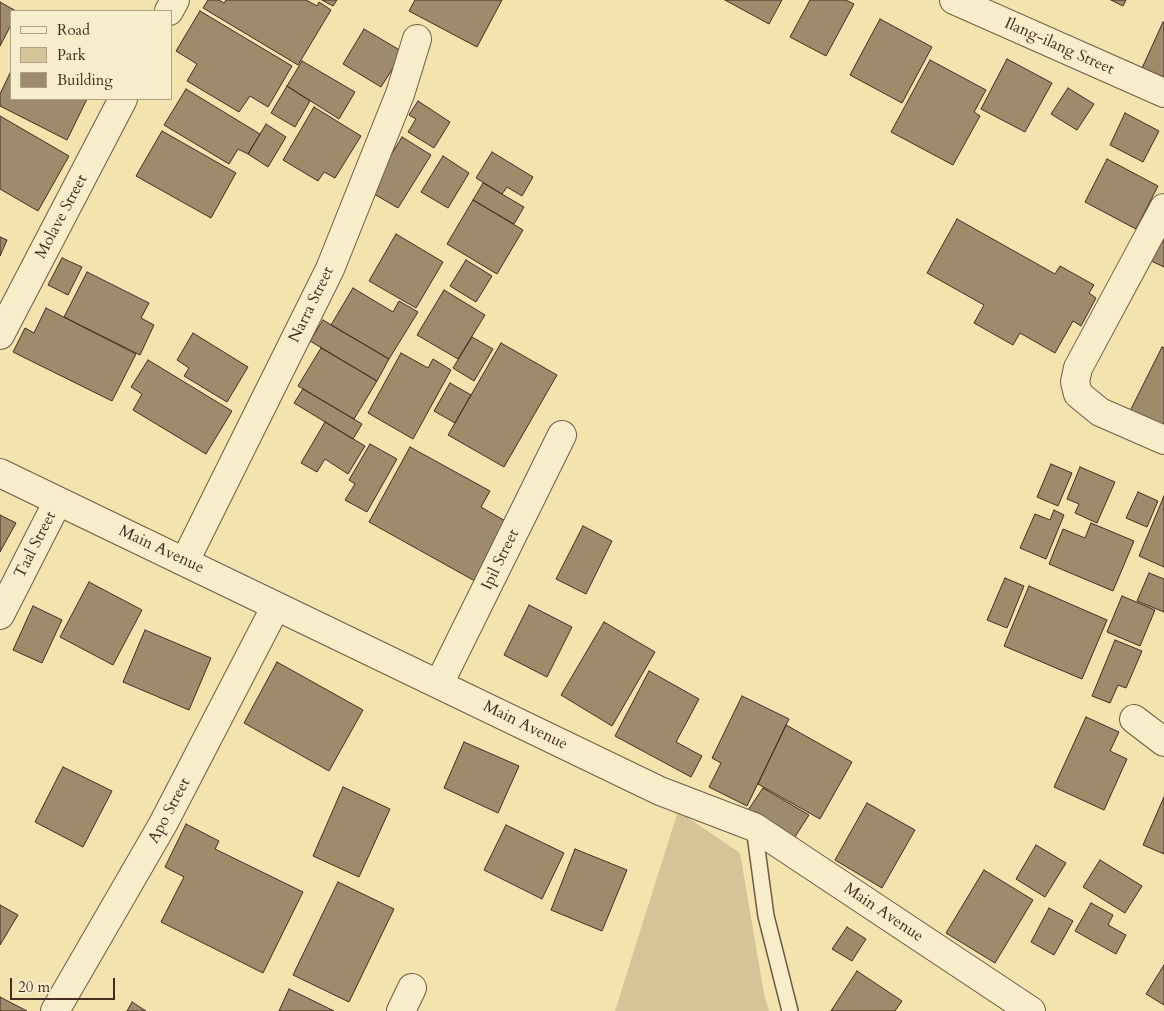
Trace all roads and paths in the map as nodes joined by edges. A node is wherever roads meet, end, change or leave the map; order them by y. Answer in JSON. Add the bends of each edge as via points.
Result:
{"nodes":[{"id":1,"x":954,"y":0,"type":"edge"},
{"id":2,"x":417,"y":39,"type":"dead end"},
{"id":3,"x":1164,"y":93,"type":"edge"},
{"id":4,"x":122,"y":100,"type":"edge"},
{"id":5,"x":1164,"y":208,"type":"edge"},
{"id":6,"x":0,"y":335,"type":"edge"},
{"id":7,"x":562,"y":435,"type":"dead end"},
{"id":8,"x":1164,"y":440,"type":"edge"},
{"id":9,"x":0,"y":473,"type":"edge"},
{"id":10,"x":58,"y":501,"type":"junction"},
{"id":11,"x":185,"y":561,"type":"junction"},
{"id":12,"x":276,"y":606,"type":"junction"},
{"id":13,"x":0,"y":615,"type":"edge"},
{"id":14,"x":439,"y":684,"type":"junction"},
{"id":15,"x":1134,"y":719,"type":"dead end"},
{"id":16,"x":1164,"y":742,"type":"edge"},
{"id":17,"x":754,"y":827,"type":"junction"},
{"id":18,"x":55,"y":1011,"type":"edge"},
{"id":19,"x":790,"y":1011,"type":"edge"},
{"id":20,"x":1031,"y":1011,"type":"edge"}],
"edges":[{"from":1,"to":3,"type":"street","name":"Ilang-ilang Street"},
{"from":2,"to":11,"type":"street","name":"Narra Street","via":[[400,94],[330,269]]},
{"from":4,"to":6,"type":"street","name":"Molave Street"},
{"from":5,"to":8,"type":"street","via":[[1078,368],[1075,382],[1078,394],[1100,412]]},
{"from":7,"to":14,"type":"street","name":"Ipil Street"},
{"from":9,"to":10,"type":"street","name":"Main Avenue"},
{"from":10,"to":11,"type":"street","name":"Main Avenue"},
{"from":10,"to":13,"type":"street","name":"Taal Street"},
{"from":11,"to":12,"type":"street","name":"Main Avenue"},
{"from":12,"to":14,"type":"street","name":"Main Avenue"},
{"from":12,"to":18,"type":"street","name":"Apo Street","via":[[163,824]]},
{"from":14,"to":17,"type":"street","name":"Main Avenue","via":[[660,791]]},
{"from":15,"to":16,"type":"street"},
{"from":17,"to":19,"type":"lane","via":[[766,916]]},
{"from":17,"to":20,"type":"street","name":"Main Avenue"}]}
